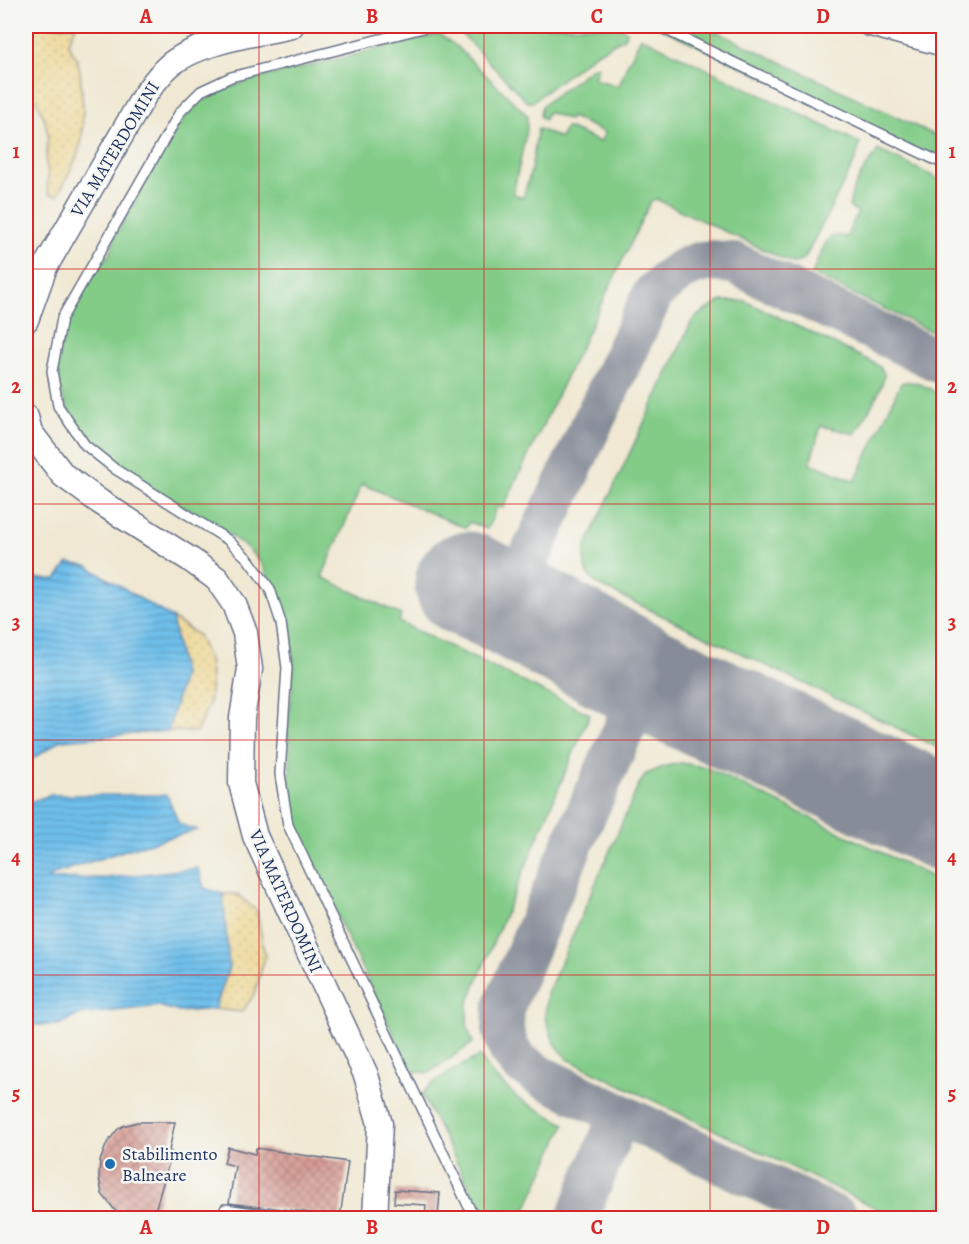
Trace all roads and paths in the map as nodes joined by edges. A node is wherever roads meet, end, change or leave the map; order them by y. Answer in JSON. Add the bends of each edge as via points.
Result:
{"nodes":[{"id":1,"x":291,"y":26,"type":"edge"},
{"id":2,"x":431,"y":26,"type":"edge"},
{"id":3,"x":658,"y":26,"type":"edge"},
{"id":4,"x":867,"y":26,"type":"edge"},
{"id":5,"x":944,"y":47,"type":"edge"},
{"id":6,"x":944,"y":164,"type":"edge"},
{"id":7,"x":26,"y":320,"type":"edge"},
{"id":8,"x":26,"y":417,"type":"edge"},
{"id":9,"x":225,"y":1209,"type":"dead end"},
{"id":10,"x":289,"y":1218,"type":"edge"},
{"id":11,"x":375,"y":1218,"type":"edge"},
{"id":12,"x":474,"y":1218,"type":"edge"}],
"edges":[{"from":1,"to":7,"type":"street","name":"VIA MATERDOMINI","via":[[211,44],[187,54],[158,77],[45,267]]},
{"from":2,"to":12,"type":"lane","via":[[231,77],[201,91],[180,112],[62,318],[52,371],[58,406],[85,446],[228,540],[270,589],[281,623],[287,668],[280,774],[288,825]]},
{"from":3,"to":6,"type":"lane"},
{"from":4,"to":5,"type":"street"},
{"from":8,"to":11,"type":"street","name":"VIA MATERDOMINI","via":[[30,432],[63,475],[217,579],[234,604],[245,633],[250,669],[242,718],[241,783],[259,846],[366,1075],[380,1124]]},
{"from":9,"to":10,"type":"lane"}]}
